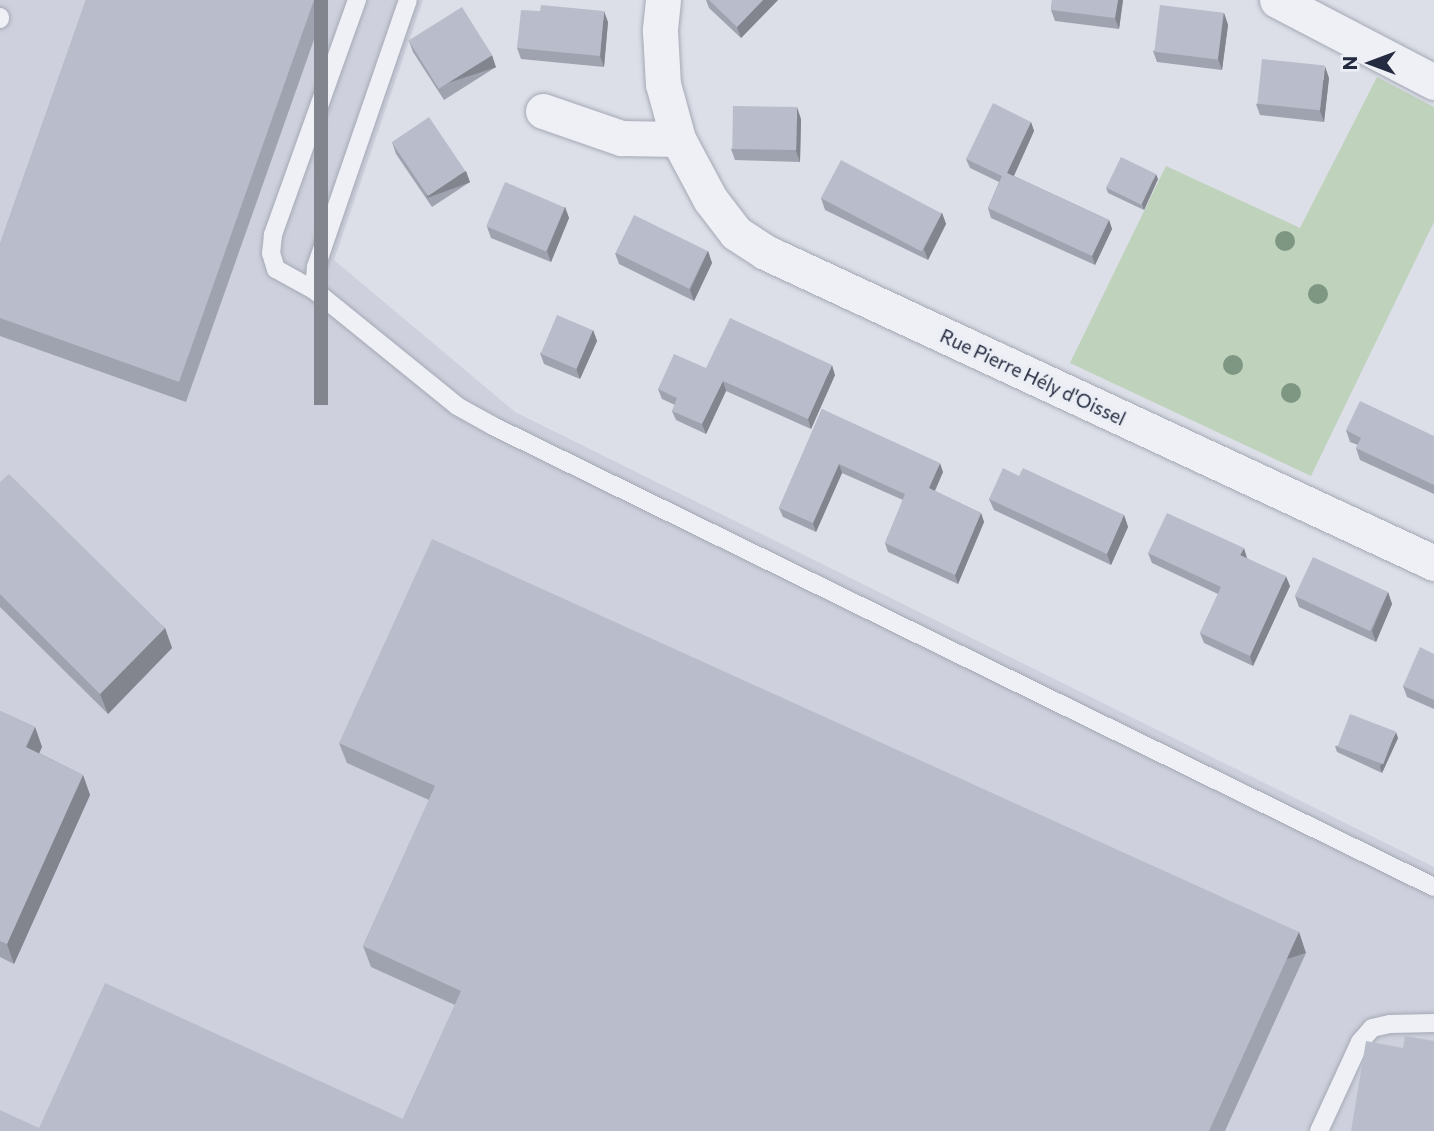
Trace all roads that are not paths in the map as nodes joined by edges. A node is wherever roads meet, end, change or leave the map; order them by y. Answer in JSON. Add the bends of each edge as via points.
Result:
{"nodes":[{"id":1,"x":357,"y":0,"type":"edge"},
{"id":2,"x":408,"y":0,"type":"edge"},
{"id":3,"x":663,"y":0,"type":"edge"},
{"id":4,"x":1277,"y":0,"type":"edge"},
{"id":5,"x":1434,"y":82,"type":"edge"},
{"id":6,"x":543,"y":111,"type":"dead end"},
{"id":7,"x":678,"y":139,"type":"junction"},
{"id":8,"x":314,"y":290,"type":"junction"},
{"id":9,"x":1434,"y":563,"type":"edge"},
{"id":10,"x":1434,"y":887,"type":"edge"},
{"id":11,"x":1434,"y":1023,"type":"edge"},
{"id":12,"x":1319,"y":1131,"type":"edge"}],
"edges":[{"from":1,"to":8,"type":"lane","via":[[272,244],[276,269]]},
{"from":2,"to":8,"type":"lane","via":[[316,267]]},
{"from":3,"to":7,"type":"street","name":"Rue Pierre Hély d'Oissel","via":[[663,84]]},
{"from":4,"to":5,"type":"street"},
{"from":6,"to":7,"type":"street","via":[[621,138]]},
{"from":7,"to":9,"type":"street","name":"Rue Pierre Hély d'Oissel","via":[[710,199],[736,233],[765,252]]},
{"from":8,"to":10,"type":"lane","via":[[457,406],[493,426]]},
{"from":11,"to":12,"type":"lane","via":[[1371,1028],[1360,1042]]}]}
